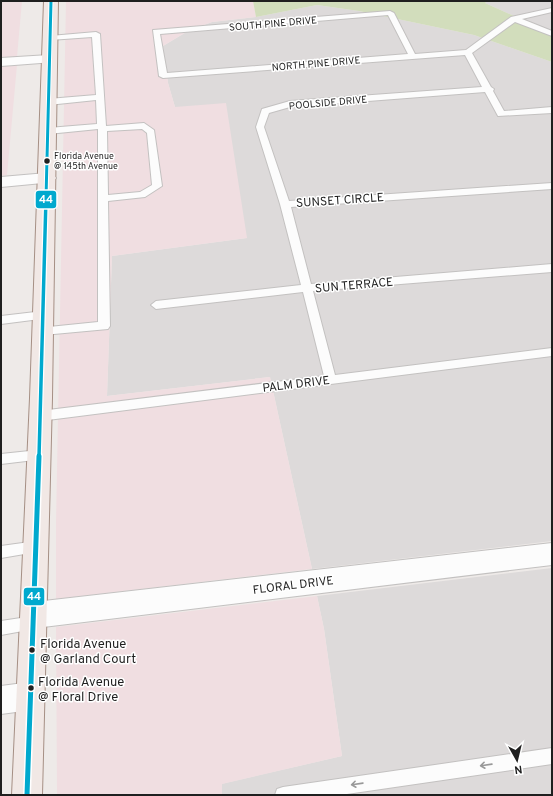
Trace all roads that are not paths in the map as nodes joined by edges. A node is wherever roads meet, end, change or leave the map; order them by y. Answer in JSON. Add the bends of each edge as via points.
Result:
{"nodes":[{"id":1,"x":51,"y":1,"type":"edge"},
{"id":2,"x":552,"y":10,"type":"edge"},
{"id":3,"x":514,"y":19,"type":"junction"},
{"id":4,"x":552,"y":34,"type":"edge"},
{"id":5,"x":50,"y":38,"type":"junction"},
{"id":6,"x":468,"y":52,"type":"junction"},
{"id":7,"x":412,"y":55,"type":"junction"},
{"id":8,"x":50,"y":59,"type":"junction"},
{"id":9,"x":1,"y":62,"type":"edge"},
{"id":10,"x":163,"y":76,"type":"joint"},
{"id":11,"x":490,"y":89,"type":"junction"},
{"id":12,"x":99,"y":97,"type":"junction"},
{"id":13,"x":48,"y":102,"type":"junction"},
{"id":14,"x":552,"y":110,"type":"edge"},
{"id":15,"x":102,"y":127,"type":"junction"},
{"id":16,"x":48,"y":131,"type":"junction"},
{"id":17,"x":47,"y":178,"type":"junction"},
{"id":18,"x":1,"y":182,"type":"edge"},
{"id":19,"x":552,"y":186,"type":"edge"},
{"id":20,"x":104,"y":198,"type":"junction"},
{"id":21,"x":285,"y":204,"type":"junction"},
{"id":22,"x":552,"y":268,"type":"edge"},
{"id":23,"x":307,"y":288,"type":"junction"},
{"id":24,"x":156,"y":305,"type":"dead end"},
{"id":25,"x":1,"y":320,"type":"edge"},
{"id":26,"x":44,"y":323,"type":"junction"},
{"id":27,"x":552,"y":352,"type":"edge"},
{"id":28,"x":331,"y":380,"type":"junction"},
{"id":29,"x":40,"y":416,"type":"junction"},
{"id":30,"x":39,"y":455,"type":"junction"},
{"id":31,"x":1,"y":459,"type":"edge"},
{"id":32,"x":37,"y":547,"type":"junction"},
{"id":33,"x":1,"y":552,"type":"edge"},
{"id":34,"x":552,"y":554,"type":"edge"},
{"id":35,"x":35,"y":619,"type":"junction"},
{"id":36,"x":1,"y":628,"type":"edge"},
{"id":37,"x":31,"y":696,"type":"junction"},
{"id":38,"x":1,"y":700,"type":"edge"},
{"id":39,"x":552,"y":756,"type":"edge"},
{"id":40,"x":27,"y":795,"type":"edge"},
{"id":41,"x":283,"y":795,"type":"edge"}],
"edges":[{"from":1,"to":5,"type":"main road"},
{"from":2,"to":3,"type":"lane"},
{"from":3,"to":4,"type":"lane"},
{"from":3,"to":6,"type":"lane"},
{"from":5,"to":8,"type":"main road"},
{"from":5,"to":12,"type":"lane","via":[[96,34]]},
{"from":6,"to":7,"type":"lane","name":"NORTH PINE DRIVE"},
{"from":6,"to":11,"type":"lane"},
{"from":7,"to":10,"type":"lane","name":"NORTH PINE DRIVE"},
{"from":7,"to":10,"type":"lane","name":"SOUTH PINE DRIVE","via":[[390,13],[156,32]]},
{"from":8,"to":9,"type":"street"},
{"from":8,"to":13,"type":"main road"},
{"from":11,"to":14,"type":"lane","via":[[501,114]]},
{"from":11,"to":21,"type":"lane","name":"POOLSIDE DRIVE","via":[[290,104],[266,111],[260,127]]},
{"from":12,"to":13,"type":"lane"},
{"from":12,"to":15,"type":"lane"},
{"from":13,"to":16,"type":"main road"},
{"from":15,"to":16,"type":"lane"},
{"from":15,"to":20,"type":"lane"},
{"from":15,"to":20,"type":"lane","via":[[144,126],[151,132],[157,186],[142,195]]},
{"from":16,"to":17,"type":"main road"},
{"from":17,"to":18,"type":"street"},
{"from":17,"to":26,"type":"main road"},
{"from":19,"to":21,"type":"lane","name":"SUNSET CIRCLE"},
{"from":20,"to":26,"type":"lane","via":[[104,326]]},
{"from":21,"to":23,"type":"lane","name":"SUNSET CIRCLE"},
{"from":22,"to":23,"type":"lane","name":"SUN TERRACE"},
{"from":23,"to":24,"type":"lane","name":"SUN TERRACE"},
{"from":23,"to":28,"type":"lane","name":"SUNSET CIRCLE"},
{"from":25,"to":26,"type":"lane"},
{"from":26,"to":29,"type":"main road"},
{"from":27,"to":28,"type":"lane","name":"PALM DRIVE"},
{"from":28,"to":29,"type":"lane","name":"PALM DRIVE"},
{"from":29,"to":30,"type":"main road"},
{"from":30,"to":31,"type":"lane"},
{"from":30,"to":32,"type":"main road"},
{"from":32,"to":33,"type":"lane"},
{"from":32,"to":35,"type":"main road"},
{"from":34,"to":35,"type":"street","name":"FLORAL DRIVE"},
{"from":35,"to":36,"type":"lane"},
{"from":35,"to":37,"type":"main road"},
{"from":37,"to":38,"type":"street"},
{"from":37,"to":40,"type":"main road"},
{"from":39,"to":41,"type":"lane","one_way":true}]}
